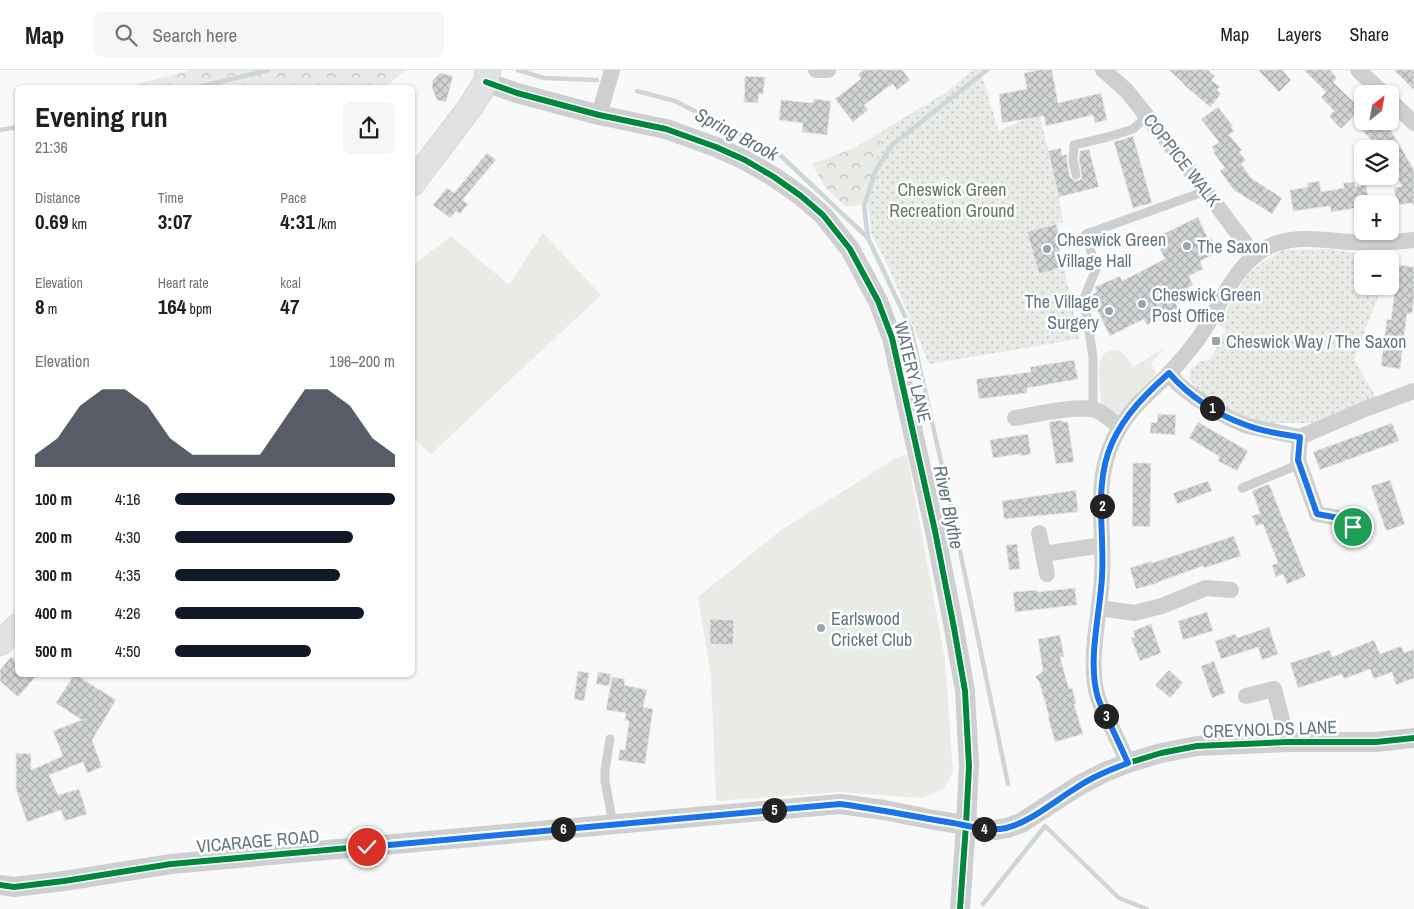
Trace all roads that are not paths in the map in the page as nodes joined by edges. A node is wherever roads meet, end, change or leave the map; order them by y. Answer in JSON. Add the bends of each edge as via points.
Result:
{"nodes":[{"id":1,"x":612,"y":70,"type":"edge"},
{"id":2,"x":816,"y":70,"type":"edge"},
{"id":3,"x":828,"y":70,"type":"edge"},
{"id":4,"x":1103,"y":70,"type":"edge"},
{"id":5,"x":1358,"y":70,"type":"edge"},
{"id":6,"x":487,"y":76,"type":"edge"},
{"id":7,"x":1374,"y":85,"type":"edge"},
{"id":8,"x":1399,"y":108,"type":"edge"},
{"id":9,"x":600,"y":115,"type":"junction"},
{"id":10,"x":1147,"y":116,"type":"junction"},
{"id":11,"x":1414,"y":122,"type":"edge"},
{"id":12,"x":1076,"y":175,"type":"dead end"},
{"id":13,"x":415,"y":180,"type":"edge"},
{"id":14,"x":1206,"y":191,"type":"junction"},
{"id":15,"x":1414,"y":240,"type":"edge"},
{"id":16,"x":1254,"y":256,"type":"junction"},
{"id":17,"x":1169,"y":373,"type":"junction"},
{"id":18,"x":1414,"y":391,"type":"edge"},
{"id":19,"x":1094,"y":410,"type":"junction"},
{"id":20,"x":1015,"y":418,"type":"dead end"},
{"id":21,"x":1120,"y":427,"type":"junction"},
{"id":22,"x":1300,"y":437,"type":"junction"},
{"id":23,"x":1300,"y":464,"type":"junction"},
{"id":24,"x":1242,"y":488,"type":"dead end"},
{"id":25,"x":1353,"y":527,"type":"dead end"},
{"id":26,"x":1039,"y":533,"type":"dead end"},
{"id":27,"x":1102,"y":545,"type":"junction"},
{"id":28,"x":1044,"y":554,"type":"junction"},
{"id":29,"x":1047,"y":574,"type":"dead end"},
{"id":30,"x":1231,"y":590,"type":"dead end"},
{"id":31,"x":1100,"y":608,"type":"junction"},
{"id":32,"x":15,"y":629,"type":"edge"},
{"id":33,"x":0,"y":643,"type":"edge"},
{"id":34,"x":1246,"y":696,"type":"dead end"},
{"id":35,"x":1414,"y":738,"type":"edge"},
{"id":36,"x":610,"y":739,"type":"dead end"},
{"id":37,"x":1288,"y":742,"type":"junction"},
{"id":38,"x":1128,"y":763,"type":"junction"},
{"id":39,"x":614,"y":824,"type":"junction"},
{"id":40,"x":966,"y":826,"type":"junction"},
{"id":41,"x":0,"y":885,"type":"edge"},
{"id":42,"x":960,"y":909,"type":"edge"}],
"edges":[{"from":1,"to":9,"type":"street"},
{"from":2,"to":3,"type":"street"},
{"from":4,"to":10,"type":"street","name":"COPPICE WALK","via":[[1126,90]]},
{"from":5,"to":7,"type":"street"},
{"from":6,"to":9,"type":"street","name":"WATERY LANE","via":[[517,92]]},
{"from":6,"to":13,"type":"main road","via":[[472,106]]},
{"from":8,"to":11,"type":"street"},
{"from":9,"to":40,"type":"street","name":"WATERY LANE","via":[[666,129],[716,147],[774,177],[823,215],[850,249],[878,301],[892,338],[902,381],[964,682],[969,766]]},
{"from":10,"to":12,"type":"lane","via":[[1133,129],[1074,145]]},
{"from":10,"to":14,"type":"street","name":"COPPICE WALK"},
{"from":14,"to":16,"type":"street","name":"COPPICE WALK"},
{"from":14,"to":19,"type":"lane","via":[[1086,234],[1096,270],[1084,298],[1093,356]]},
{"from":15,"to":16,"type":"street","via":[[1377,243],[1295,239],[1268,247]]},
{"from":16,"to":17,"type":"street","via":[[1233,278],[1200,335]]},
{"from":17,"to":21,"type":"street","via":[[1145,395]]},
{"from":17,"to":22,"type":"street","via":[[1196,398],[1229,418],[1247,426]]},
{"from":18,"to":22,"type":"street"},
{"from":19,"to":20,"type":"street","via":[[1057,411]]},
{"from":19,"to":21,"type":"street"},
{"from":21,"to":27,"type":"street","via":[[1112,443],[1101,486]]},
{"from":22,"to":23,"type":"street"},
{"from":23,"to":24,"type":"lane"},
{"from":23,"to":25,"type":"street","via":[[1317,514],[1339,518]]},
{"from":26,"to":28,"type":"street"},
{"from":27,"to":28,"type":"street"},
{"from":27,"to":31,"type":"street"},
{"from":28,"to":29,"type":"street"},
{"from":30,"to":31,"type":"street","via":[[1206,588],[1162,606],[1134,613]]},
{"from":31,"to":38,"type":"street","via":[[1094,661],[1098,698]]},
{"from":32,"to":33,"type":"main road"},
{"from":34,"to":37,"type":"street","via":[[1274,690]]},
{"from":35,"to":37,"type":"street","name":"CREYNOLDS LANE","via":[[1376,742]]},
{"from":36,"to":39,"type":"lane","via":[[605,781]]},
{"from":37,"to":38,"type":"street","name":"CREYNOLDS LANE","via":[[1197,746]]},
{"from":38,"to":40,"type":"street","name":"CREYNOLDS LANE","via":[[1078,786],[1021,823],[994,830]]},
{"from":39,"to":40,"type":"street","name":"VICARAGE ROAD","via":[[840,804]]},
{"from":39,"to":41,"type":"street","name":"VICARAGE ROAD","via":[[181,864],[14,887]]},
{"from":40,"to":42,"type":"street","name":"WATERY LANE"}]}
